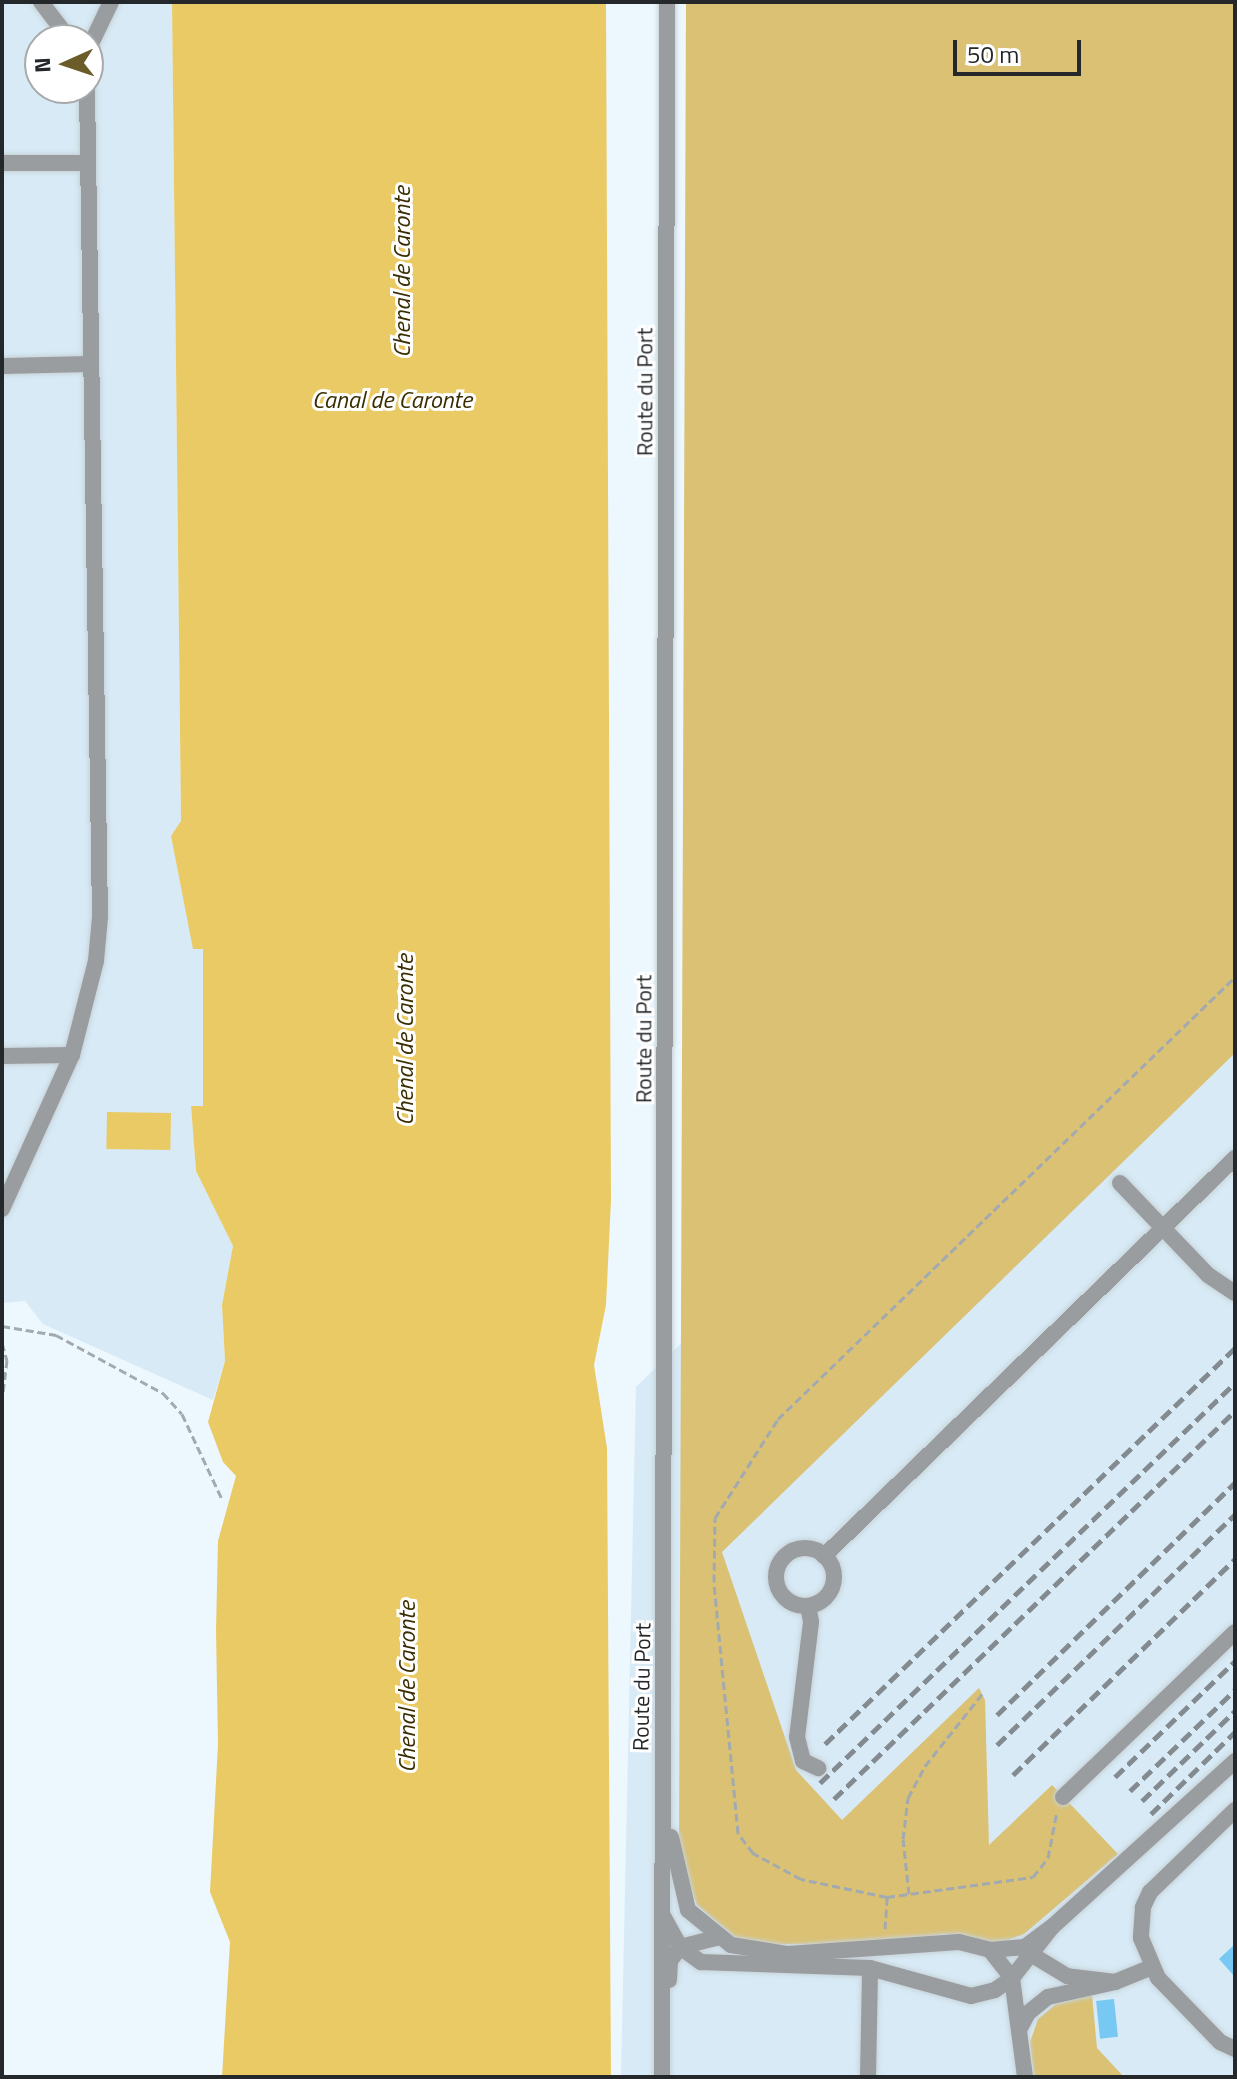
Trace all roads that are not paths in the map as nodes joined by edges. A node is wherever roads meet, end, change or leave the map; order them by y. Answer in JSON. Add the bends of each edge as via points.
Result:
{"nodes":[{"id":1,"x":41,"y":2,"type":"edge"},
{"id":2,"x":111,"y":2,"type":"edge"},
{"id":3,"x":667,"y":2,"type":"edge"},
{"id":4,"x":58,"y":24,"type":"edge"},
{"id":5,"x":100,"y":24,"type":"edge"},
{"id":6,"x":87,"y":104,"type":"edge"},
{"id":7,"x":2,"y":163,"type":"edge"},
{"id":8,"x":88,"y":163,"type":"junction"},
{"id":9,"x":91,"y":364,"type":"junction"},
{"id":10,"x":2,"y":366,"type":"edge"},
{"id":11,"x":72,"y":1055,"type":"junction"},
{"id":12,"x":2,"y":1056,"type":"edge"},
{"id":13,"x":1235,"y":1158,"type":"edge"},
{"id":14,"x":1120,"y":1183,"type":"dead end"},
{"id":15,"x":2,"y":1209,"type":"edge"},
{"id":16,"x":1163,"y":1228,"type":"junction"},
{"id":17,"x":1235,"y":1293,"type":"edge"},
{"id":18,"x":824,"y":1556,"type":"junction"},
{"id":19,"x":808,"y":1606,"type":"junction"},
{"id":20,"x":1235,"y":1632,"type":"edge"},
{"id":21,"x":664,"y":1741,"type":"junction"},
{"id":22,"x":1235,"y":1761,"type":"edge"},
{"id":23,"x":818,"y":1768,"type":"dead end"},
{"id":24,"x":1063,"y":1797,"type":"road end"},
{"id":25,"x":1235,"y":1810,"type":"edge"},
{"id":26,"x":661,"y":1911,"type":"junction"},
{"id":27,"x":717,"y":1938,"type":"junction"},
{"id":28,"x":680,"y":1947,"type":"junction"},
{"id":29,"x":990,"y":1950,"type":"junction"},
{"id":30,"x":1026,"y":1952,"type":"junction"},
{"id":31,"x":870,"y":1968,"type":"junction"},
{"id":32,"x":1150,"y":1968,"type":"junction"},
{"id":33,"x":1012,"y":1978,"type":"junction"},
{"id":34,"x":1115,"y":1982,"type":"junction"},
{"id":35,"x":1020,"y":2028,"type":"junction"},
{"id":36,"x":1235,"y":2049,"type":"edge"},
{"id":37,"x":662,"y":2076,"type":"edge"},
{"id":38,"x":868,"y":2077,"type":"edge"},
{"id":39,"x":1025,"y":2077,"type":"edge"}],
"edges":[{"from":1,"to":4,"type":"street"},
{"from":2,"to":5,"type":"street"},
{"from":3,"to":21,"type":"street","name":"Route du Port"},
{"from":6,"to":8,"type":"street"},
{"from":7,"to":8,"type":"street"},
{"from":8,"to":9,"type":"street"},
{"from":9,"to":10,"type":"street"},
{"from":9,"to":11,"type":"street","via":[[100,917],[96,961]]},
{"from":11,"to":12,"type":"street"},
{"from":11,"to":15,"type":"street"},
{"from":13,"to":16,"type":"street"},
{"from":14,"to":16,"type":"street"},
{"from":16,"to":17,"type":"street","via":[[1208,1275]]},
{"from":16,"to":18,"type":"street"},
{"from":18,"to":19,"type":"street","via":[[833,1572],[830,1591]]},
{"from":18,"to":19,"type":"street","via":[[797,1549],[777,1569],[782,1595]]},
{"from":19,"to":23,"type":"street","via":[[811,1622],[797,1737],[803,1761]]},
{"from":20,"to":24,"type":"street"},
{"from":21,"to":26,"type":"street","name":"Route du Port"},
{"from":21,"to":27,"type":"street","via":[[672,1859],[697,1922]]},
{"from":22,"to":30,"type":"street"},
{"from":25,"to":32,"type":"street","via":[[1150,1892],[1141,1938]]},
{"from":26,"to":28,"type":"street"},
{"from":26,"to":37,"type":"street","name":"Route du Port"},
{"from":27,"to":28,"type":"street"},
{"from":27,"to":29,"type":"street","via":[[765,1953],[959,1942]]},
{"from":28,"to":31,"type":"street","via":[[715,1966]]},
{"from":28,"to":37,"type":"street","via":[[670,1961]]},
{"from":29,"to":30,"type":"street"},
{"from":29,"to":33,"type":"street"},
{"from":30,"to":33,"type":"street"},
{"from":30,"to":34,"type":"street","via":[[1078,1980]]},
{"from":31,"to":33,"type":"street","via":[[971,1996],[995,1990]]},
{"from":31,"to":38,"type":"street"},
{"from":32,"to":34,"type":"street"},
{"from":32,"to":36,"type":"street","via":[[1220,2042]]},
{"from":33,"to":35,"type":"street"},
{"from":34,"to":35,"type":"street","via":[[1048,1997],[1028,2013]]},
{"from":35,"to":39,"type":"street"}]}
